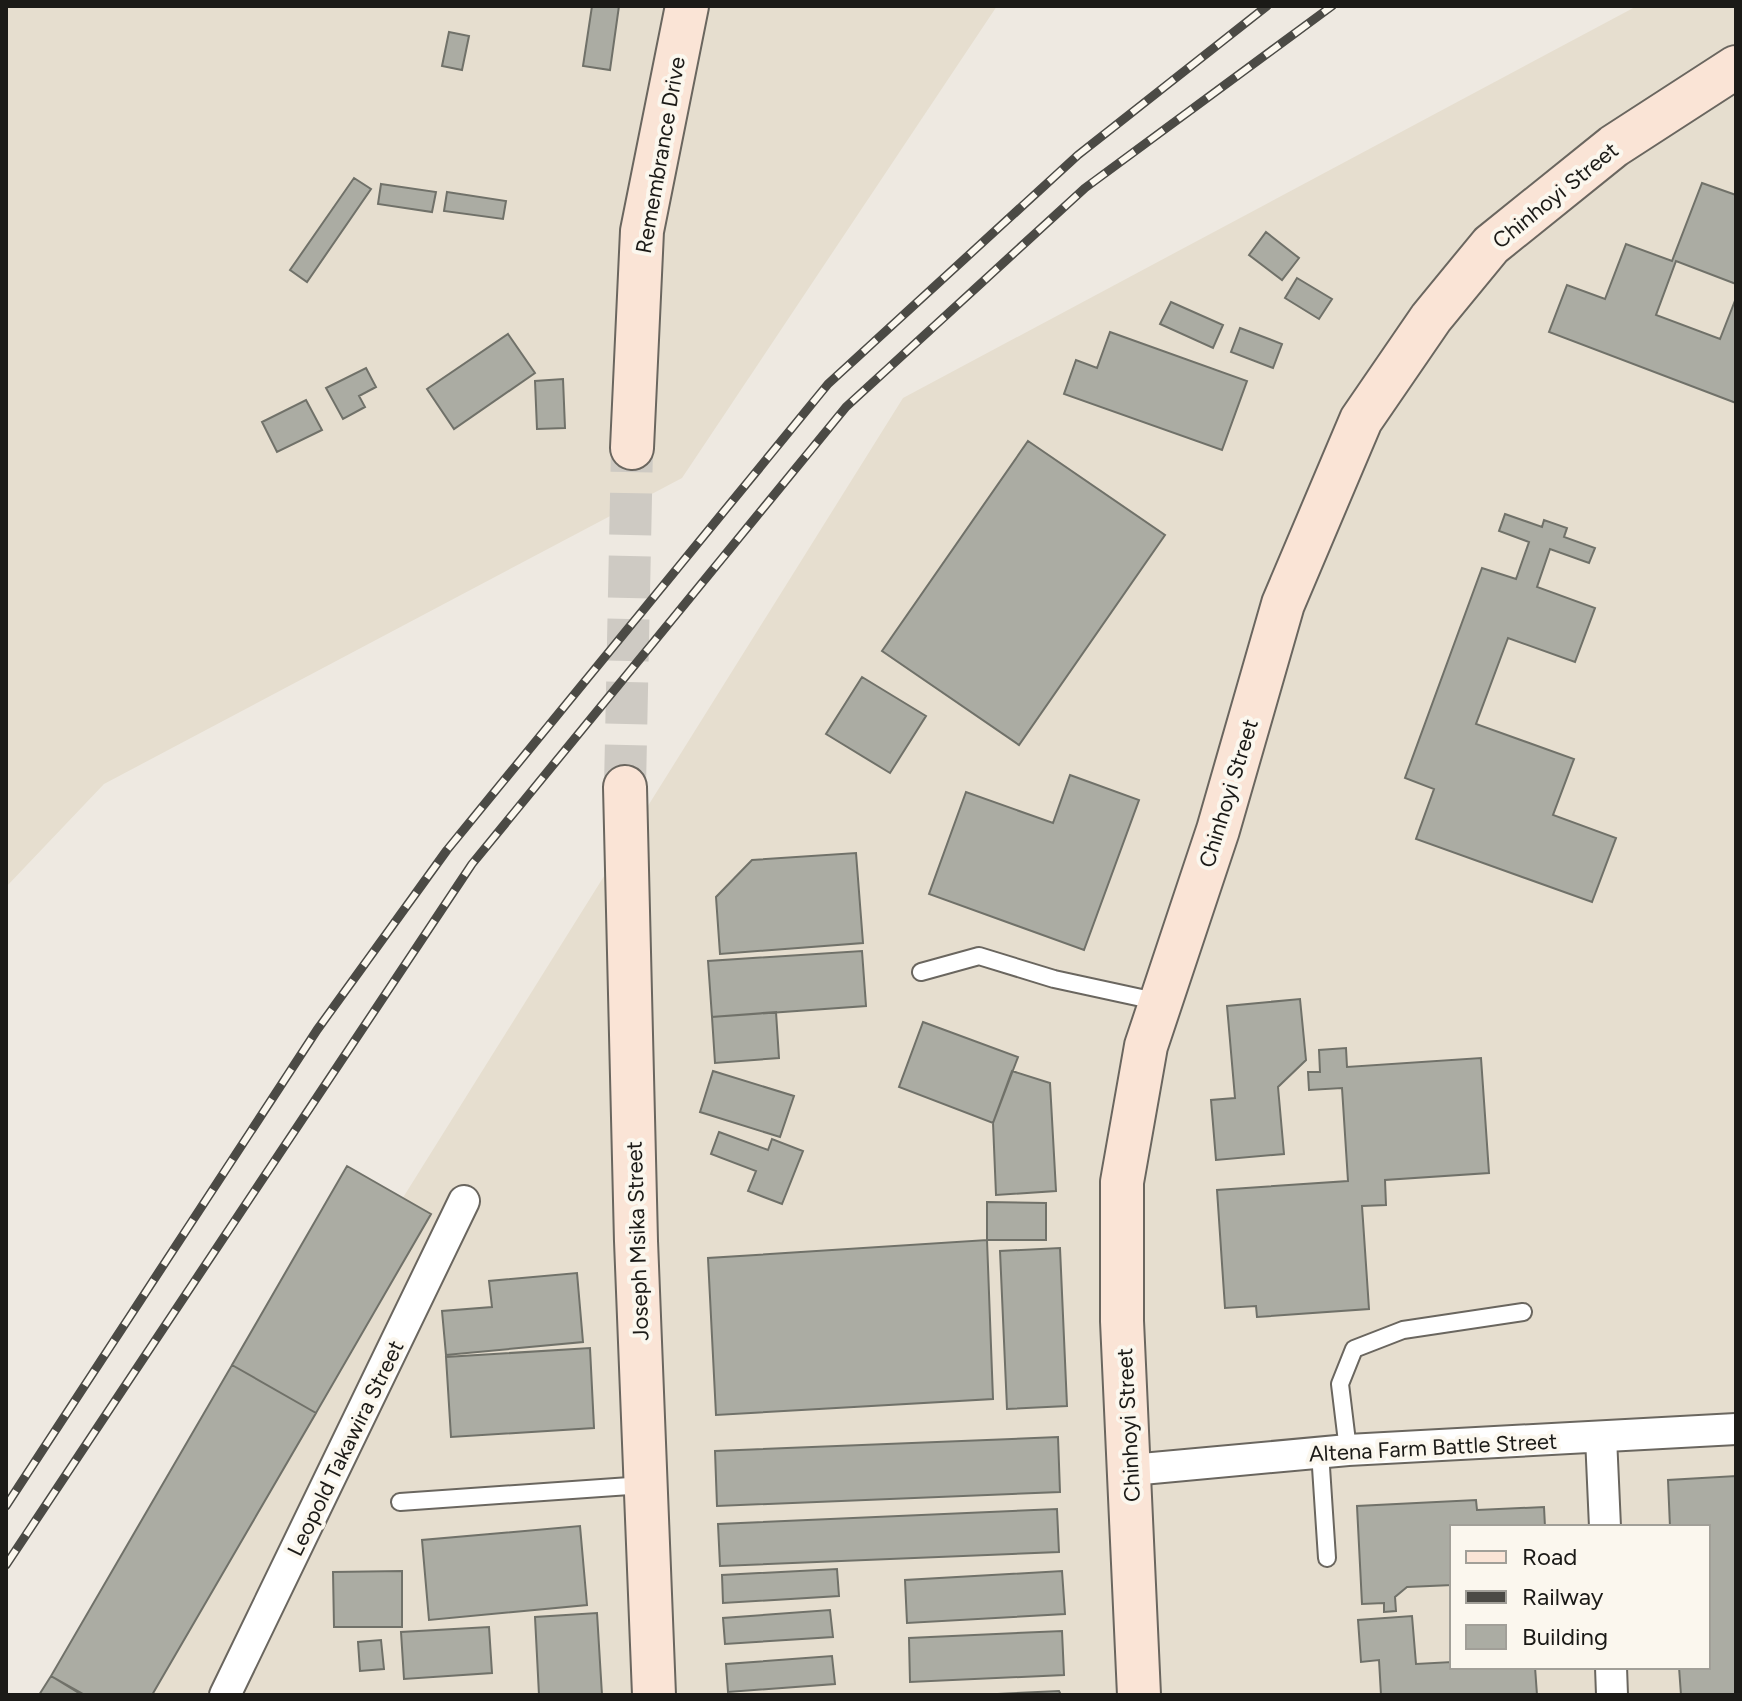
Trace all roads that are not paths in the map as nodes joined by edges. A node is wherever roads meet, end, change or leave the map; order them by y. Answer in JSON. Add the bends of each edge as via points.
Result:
{"nodes":[{"id":1,"x":687,"y":6,"type":"edge"},
{"id":2,"x":1736,"y":67,"type":"edge"},
{"id":3,"x":632,"y":448,"type":"tunnel mouth"},
{"id":4,"x":625,"y":787,"type":"tunnel mouth"},
{"id":5,"x":921,"y":972,"type":"dead end"},
{"id":6,"x":1162,"y":1002,"type":"junction"},
{"id":7,"x":464,"y":1201,"type":"dead end"},
{"id":8,"x":1523,"y":1312,"type":"dead end"},
{"id":9,"x":1736,"y":1429,"type":"edge"},
{"id":10,"x":1601,"y":1437,"type":"junction"},
{"id":11,"x":1334,"y":1451,"type":"junction"},
{"id":12,"x":1131,"y":1470,"type":"junction"},
{"id":13,"x":646,"y":1485,"type":"junction"},
{"id":14,"x":400,"y":1502,"type":"dead end"},
{"id":15,"x":1605,"y":1525,"type":"edge"},
{"id":16,"x":1327,"y":1558,"type":"dead end"},
{"id":17,"x":1611,"y":1669,"type":"edge"},
{"id":18,"x":225,"y":1695,"type":"edge"},
{"id":19,"x":654,"y":1695,"type":"edge"},
{"id":20,"x":1139,"y":1695,"type":"edge"},
{"id":21,"x":1612,"y":1695,"type":"edge"}],
"edges":[{"from":1,"to":3,"type":"street","name":"Remembrance Drive","via":[[642,231]]},
{"from":2,"to":6,"type":"street","name":"Chinhoyi Street","via":[[1614,146],[1491,245],[1431,318],[1361,420],[1283,604]]},
{"from":4,"to":13,"type":"street","name":"Joseph Msika Street"},
{"from":5,"to":6,"type":"lane","via":[[979,956],[1054,979]]},
{"from":6,"to":12,"type":"street","name":"Chinhoyi Street","via":[[1146,1046],[1122,1182],[1122,1321]]},
{"from":7,"to":18,"type":"street","name":"Leopold Takawira Street"},
{"from":8,"to":11,"type":"lane","via":[[1403,1330],[1354,1349],[1340,1384]]},
{"from":9,"to":10,"type":"street","name":"Altena Farm Battle Street"},
{"from":10,"to":11,"type":"street","name":"Altena Farm Battle Street"},
{"from":10,"to":15,"type":"street"},
{"from":11,"to":12,"type":"street","name":"Altena Farm Battle Street"},
{"from":11,"to":16,"type":"lane"},
{"from":12,"to":20,"type":"street","name":"Chinhoyi Street"},
{"from":13,"to":14,"type":"lane"},
{"from":13,"to":19,"type":"street","name":"Joseph Msika Street"},
{"from":17,"to":21,"type":"street"}]}
